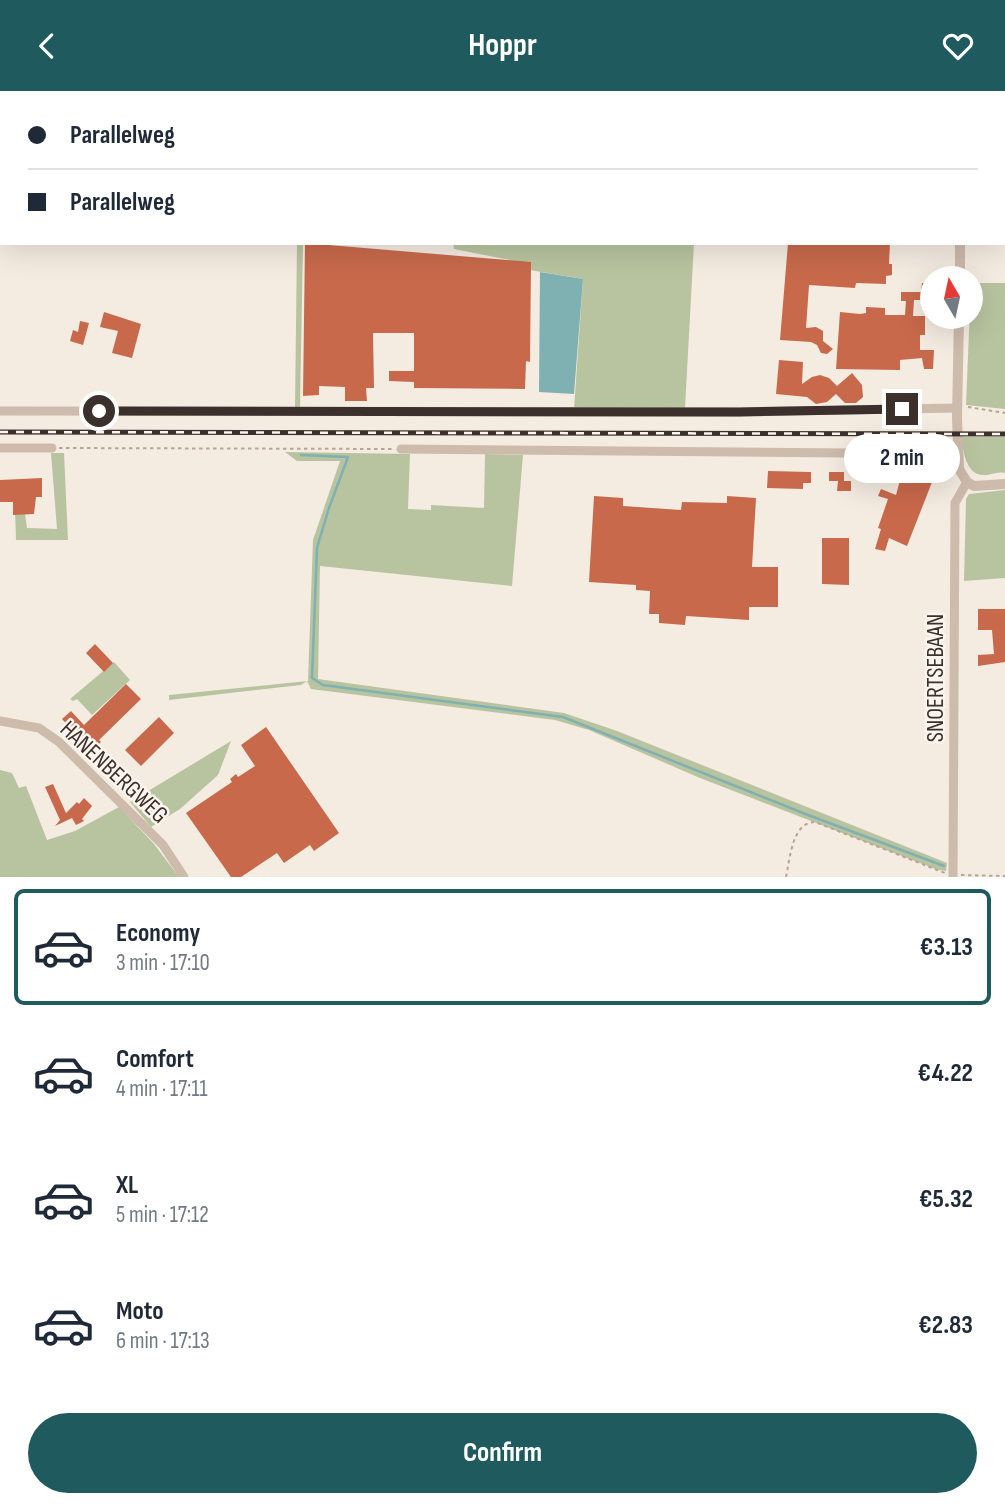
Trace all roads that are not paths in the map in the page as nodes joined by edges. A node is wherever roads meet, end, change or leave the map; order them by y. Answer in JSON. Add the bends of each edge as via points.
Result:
{"nodes":[{"id":1,"x":960,"y":245,"type":"edge"},
{"id":2,"x":960,"y":266,"type":"edge"},
{"id":3,"x":959,"y":329,"type":"edge"},
{"id":4,"x":957,"y":408,"type":"junction"},
{"id":5,"x":0,"y":411,"type":"edge"},
{"id":6,"x":0,"y":447,"type":"edge"},
{"id":7,"x":52,"y":447,"type":"road end"},
{"id":8,"x":401,"y":449,"type":"road end"},
{"id":9,"x":958,"y":465,"type":"junction"},
{"id":10,"x":967,"y":482,"type":"junction"},
{"id":11,"x":1005,"y":484,"type":"edge"},
{"id":12,"x":0,"y":721,"type":"edge"},
{"id":13,"x":953,"y":875,"type":"edge"},
{"id":14,"x":184,"y":877,"type":"edge"}],
"edges":[{"from":1,"to":2,"type":"street"},
{"from":3,"to":4,"type":"street"},
{"from":4,"to":5,"type":"street"},
{"from":4,"to":9,"type":"street"},
{"from":6,"to":7,"type":"street"},
{"from":8,"to":9,"type":"street","via":[[837,453]]},
{"from":9,"to":10,"type":"street"},
{"from":10,"to":11,"type":"street","via":[[979,487]]},
{"from":10,"to":13,"type":"street","name":"SNOERTSEBAAN","via":[[955,503]]},
{"from":12,"to":14,"type":"street","name":"HANENBERGWEG","via":[[39,728],[59,742],[163,845]]}]}
